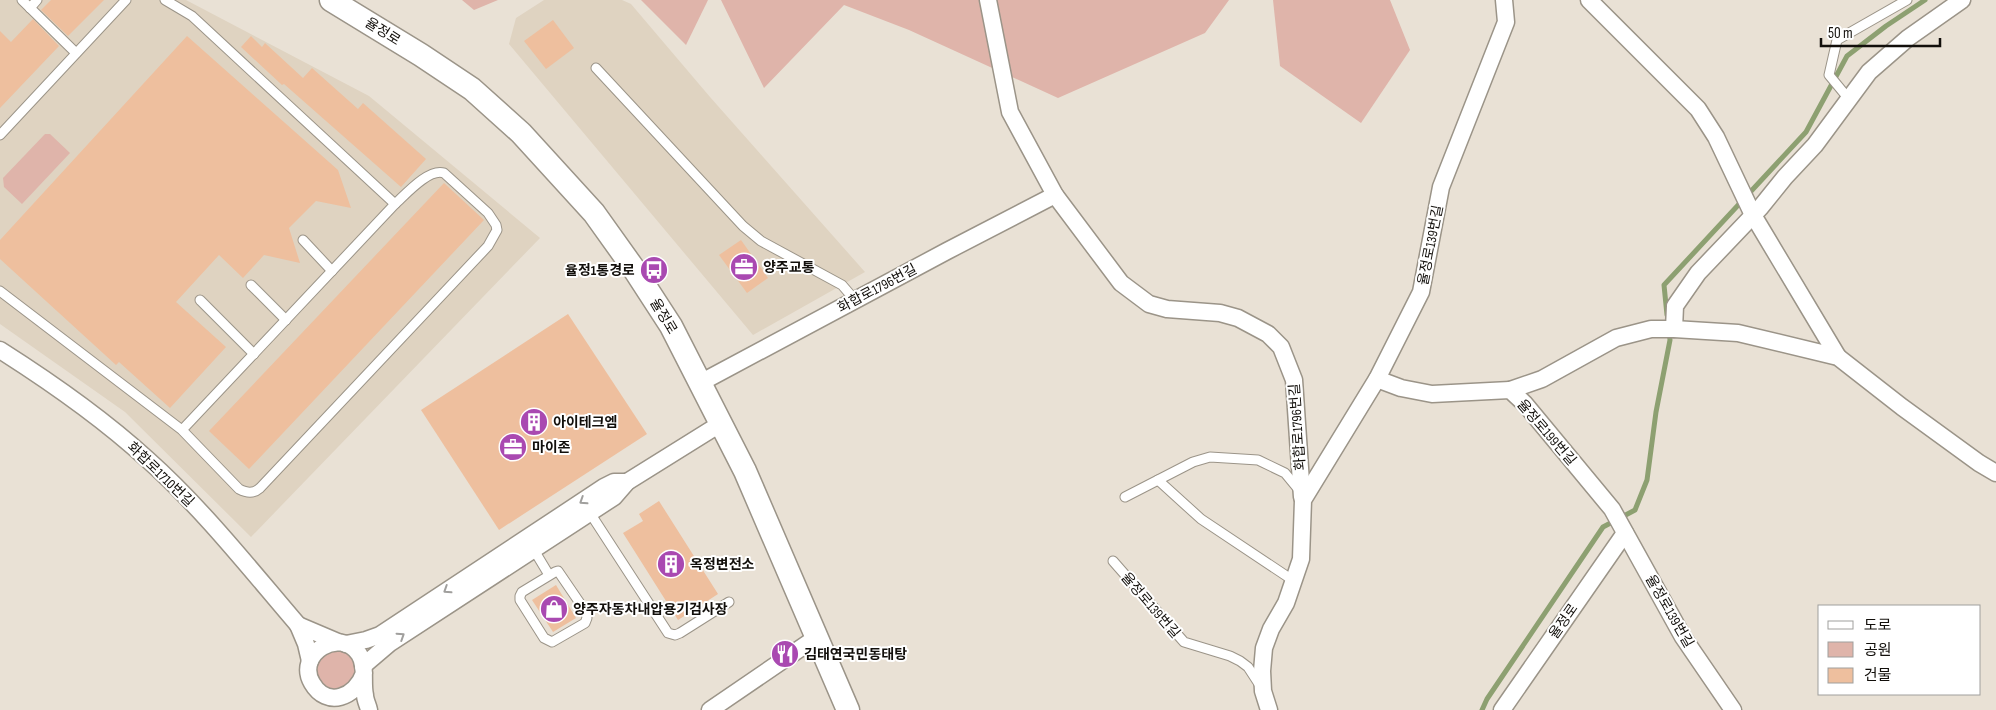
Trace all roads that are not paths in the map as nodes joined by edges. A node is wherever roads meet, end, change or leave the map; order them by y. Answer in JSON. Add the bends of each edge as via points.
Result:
{"nodes":[{"id":1,"x":22,"y":0,"type":"edge"},
{"id":2,"x":37,"y":0,"type":"edge"},
{"id":3,"x":126,"y":0,"type":"edge"},
{"id":4,"x":165,"y":0,"type":"edge"},
{"id":5,"x":331,"y":0,"type":"edge"},
{"id":6,"x":988,"y":0,"type":"edge"},
{"id":7,"x":1504,"y":0,"type":"edge"},
{"id":8,"x":1589,"y":0,"type":"edge"},
{"id":9,"x":1907,"y":0,"type":"edge"},
{"id":10,"x":1962,"y":0,"type":"edge"},
{"id":11,"x":30,"y":8,"type":"junction"},
{"id":12,"x":76,"y":53,"type":"junction"},
{"id":13,"x":596,"y":68,"type":"dead end"},
{"id":14,"x":1848,"y":98,"type":"junction"},
{"id":15,"x":0,"y":135,"type":"edge"},
{"id":16,"x":1055,"y":195,"type":"junction"},
{"id":17,"x":395,"y":204,"type":"junction"},
{"id":18,"x":1752,"y":213,"type":"junction"},
{"id":19,"x":303,"y":240,"type":"dead end"},
{"id":20,"x":332,"y":271,"type":"junction"},
{"id":21,"x":251,"y":285,"type":"dead end"},
{"id":22,"x":0,"y":291,"type":"edge"},
{"id":23,"x":200,"y":300,"type":"dead end"},
{"id":24,"x":855,"y":300,"type":"junction"},
{"id":25,"x":286,"y":320,"type":"junction"},
{"id":26,"x":1674,"y":329,"type":"junction"},
{"id":27,"x":0,"y":350,"type":"edge"},
{"id":28,"x":254,"y":354,"type":"junction"},
{"id":29,"x":1838,"y":357,"type":"junction"},
{"id":30,"x":1377,"y":379,"type":"junction"},
{"id":31,"x":700,"y":383,"type":"junction"},
{"id":32,"x":1510,"y":390,"type":"junction"},
{"id":33,"x":720,"y":424,"type":"junction"},
{"id":34,"x":182,"y":430,"type":"junction"},
{"id":35,"x":1996,"y":473,"type":"edge"},
{"id":36,"x":1158,"y":480,"type":"junction"},
{"id":37,"x":627,"y":482,"type":"junction"},
{"id":38,"x":1125,"y":497,"type":"dead end"},
{"id":39,"x":1302,"y":500,"type":"junction"},
{"id":40,"x":1612,"y":509,"type":"joint"},
{"id":41,"x":590,"y":513,"type":"junction"},
{"id":42,"x":1624,"y":531,"type":"junction"},
{"id":43,"x":534,"y":550,"type":"junction"},
{"id":44,"x":1113,"y":561,"type":"dead end"},
{"id":45,"x":549,"y":575,"type":"junction"},
{"id":46,"x":1294,"y":581,"type":"junction"},
{"id":47,"x":729,"y":602,"type":"dead end"},
{"id":48,"x":298,"y":625,"type":"junction"},
{"id":49,"x":817,"y":637,"type":"junction"},
{"id":50,"x":342,"y":643,"type":"junction"},
{"id":51,"x":310,"y":661,"type":"junction"},
{"id":52,"x":363,"y":670,"type":"junction"},
{"id":53,"x":1263,"y":692,"type":"junction"},
{"id":54,"x":339,"y":697,"type":"junction"},
{"id":55,"x":363,"y":710,"type":"edge"},
{"id":56,"x":369,"y":710,"type":"edge"},
{"id":57,"x":710,"y":710,"type":"edge"},
{"id":58,"x":848,"y":710,"type":"edge"},
{"id":59,"x":1269,"y":710,"type":"edge"},
{"id":60,"x":1502,"y":710,"type":"edge"},
{"id":61,"x":1733,"y":710,"type":"edge"}],
"edges":[{"from":1,"to":11,"type":"lane"},
{"from":2,"to":11,"type":"lane"},
{"from":3,"to":12,"type":"lane"},
{"from":4,"to":17,"type":"lane","via":[[192,16]]},
{"from":5,"to":31,"type":"main road","name":"율정로","via":[[472,89],[521,133],[594,213],[671,326]]},
{"from":6,"to":16,"type":"street","name":"화합로1796번길","via":[[1010,112]]},
{"from":7,"to":30,"type":"street","name":"율정로139번길","via":[[1506,22],[1442,187],[1422,292]]},
{"from":8,"to":18,"type":"street","via":[[1698,109],[1716,136]]},
{"from":9,"to":14,"type":"lane","via":[[1837,40],[1829,75]]},
{"from":10,"to":14,"type":"street","via":[[1908,38],[1869,72]]},
{"from":11,"to":12,"type":"lane"},
{"from":12,"to":15,"type":"lane"},
{"from":13,"to":24,"type":"lane","via":[[743,226],[761,241],[842,285]]},
{"from":14,"to":18,"type":"street","via":[[1815,145]]},
{"from":16,"to":24,"type":"street","name":"화합로1796번길"},
{"from":16,"to":39,"type":"street","name":"화합로1796번길","via":[[1128,290],[1149,304],[1166,309],[1220,313],[1238,318],[1268,334],[1281,347],[1294,380]]},
{"from":17,"to":20,"type":"lane"},
{"from":17,"to":34,"type":"lane","via":[[426,177],[440,172],[449,176],[488,213],[497,230],[488,246],[256,491],[240,489]]},
{"from":18,"to":26,"type":"street","via":[[1693,280],[1675,306]]},
{"from":18,"to":29,"type":"street"},
{"from":19,"to":20,"type":"lane"},
{"from":20,"to":25,"type":"lane"},
{"from":21,"to":25,"type":"lane"},
{"from":22,"to":34,"type":"lane"},
{"from":23,"to":28,"type":"lane"},
{"from":24,"to":31,"type":"street","name":"화합로1796번길"},
{"from":25,"to":28,"type":"lane"},
{"from":26,"to":29,"type":"street","via":[[1738,333]]},
{"from":26,"to":32,"type":"street","via":[[1651,330],[1616,338],[1542,379]]},
{"from":27,"to":48,"type":"street","name":"화합로1710번길","via":[[98,416],[148,460],[203,515]]},
{"from":28,"to":34,"type":"lane"},
{"from":29,"to":35,"type":"street","via":[[1902,408]]},
{"from":30,"to":32,"type":"street","name":"율정로199번길","via":[[1432,394]]},
{"from":30,"to":39,"type":"street","name":"율정로139번길"},
{"from":31,"to":33,"type":"main road","name":"율정로"},
{"from":32,"to":40,"type":"street","name":"율정로199번길"},
{"from":33,"to":37,"type":"street"},
{"from":33,"to":49,"type":"main road","name":"율정로","via":[[745,471]]},
{"from":36,"to":38,"type":"lane"},
{"from":36,"to":39,"type":"lane","via":[[1203,458],[1247,458],[1285,473],[1297,486]]},
{"from":36,"to":46,"type":"lane","via":[[1201,519]]},
{"from":37,"to":41,"type":"street","via":[[614,498]]},
{"from":37,"to":50,"type":"street","one_way":true,"via":[[614,482],[604,487],[380,635]]},
{"from":39,"to":46,"type":"street","name":"율정로139번길","via":[[1301,559]]},
{"from":40,"to":42,"type":"street","name":"율정로139번길"},
{"from":41,"to":43,"type":"street"},
{"from":41,"to":47,"type":"lane","via":[[671,635],[680,633]]},
{"from":42,"to":60,"type":"street","name":"율정로"},
{"from":42,"to":61,"type":"street","name":"율정로139번길","via":[[1683,637]]},
{"from":43,"to":45,"type":"lane"},
{"from":52,"to":43,"type":"street","one_way":true,"via":[[390,643]]},
{"from":44,"to":53,"type":"lane","name":"율정로139번길","via":[[1184,642],[1230,656],[1248,667]]},
{"from":45,"to":45,"type":"lane","via":[[522,592],[520,598],[544,638],[552,642],[587,618],[560,572]]},
{"from":46,"to":53,"type":"street","name":"율정로139번길","via":[[1264,648]]},
{"from":48,"to":50,"type":"street"},
{"from":48,"to":51,"type":"street"},
{"from":49,"to":57,"type":"street"},
{"from":49,"to":58,"type":"main road","name":"율정로"},
{"from":50,"to":51,"type":"street","via":[[328,643],[320,647]]},
{"from":50,"to":52,"type":"street","via":[[354,648],[360,656]]},
{"from":51,"to":54,"type":"street","via":[[308,670],[314,687],[330,697]]},
{"from":52,"to":54,"type":"street","via":[[356,689]]},
{"from":52,"to":56,"type":"street","via":[[364,696]]},
{"from":53,"to":59,"type":"street","name":"율정로139번길"},
{"from":54,"to":55,"type":"street"}]}
